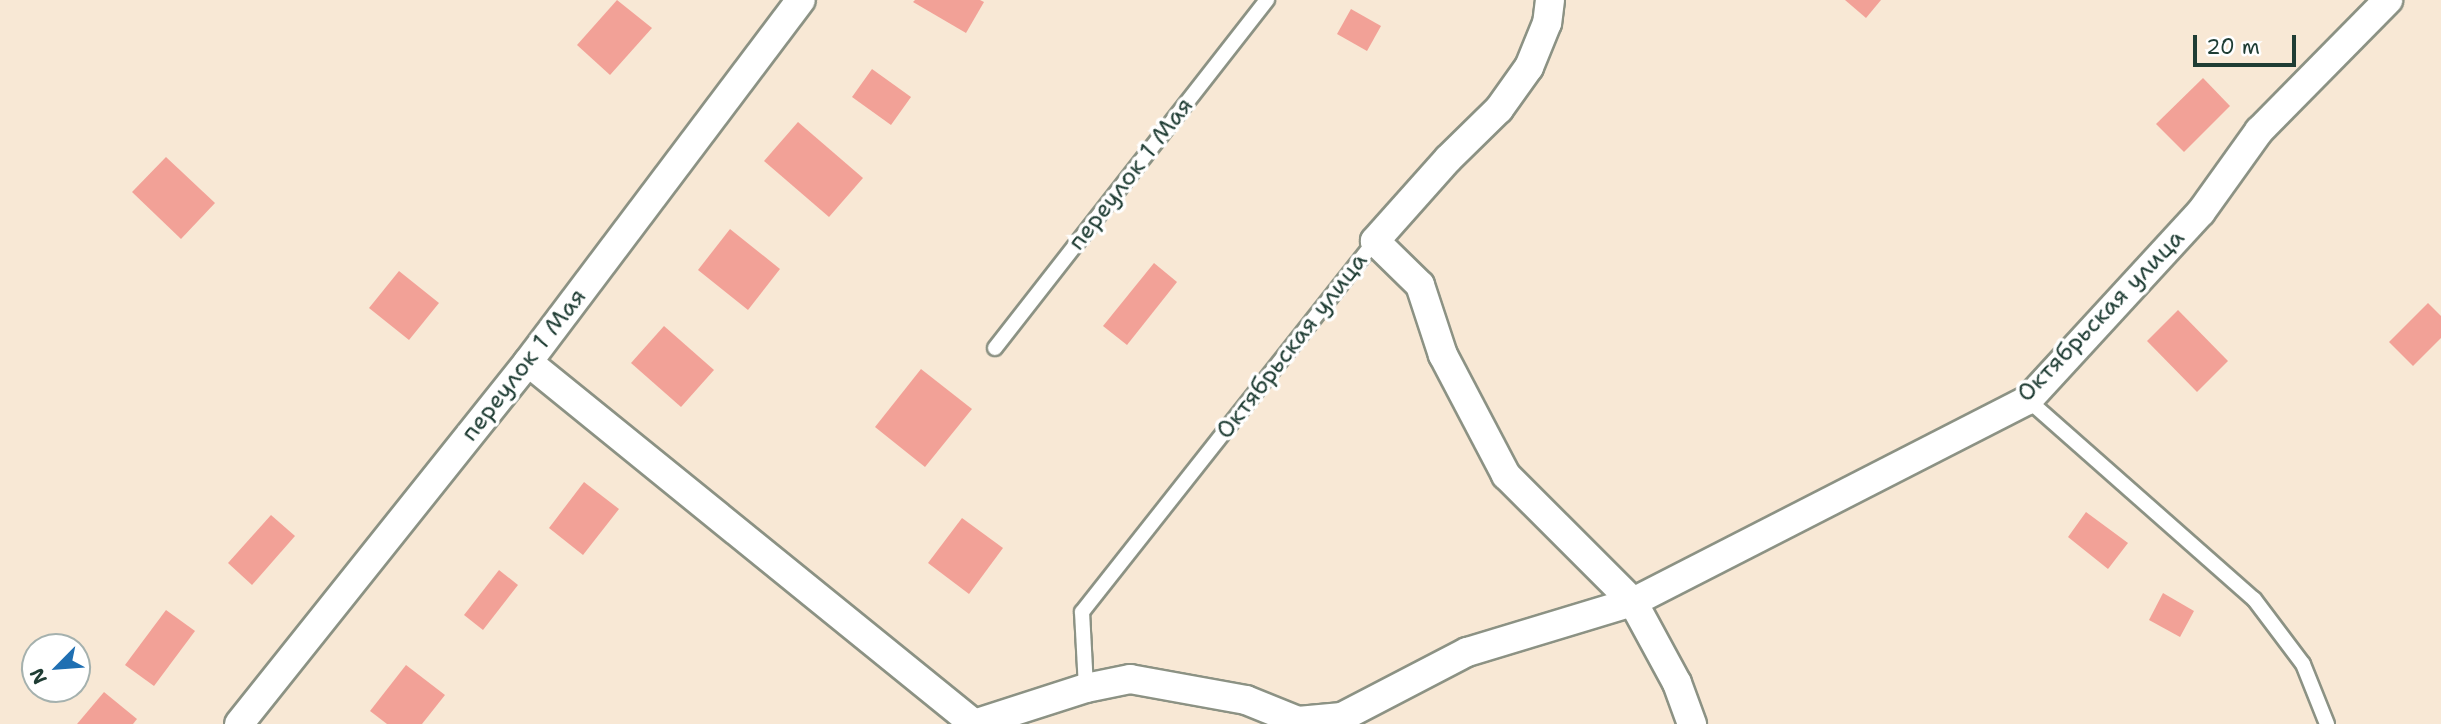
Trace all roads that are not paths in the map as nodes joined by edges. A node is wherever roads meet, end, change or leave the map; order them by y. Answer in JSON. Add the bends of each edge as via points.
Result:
{"nodes":[{"id":1,"x":801,"y":0,"type":"edge"},
{"id":2,"x":1267,"y":0,"type":"edge"},
{"id":3,"x":2388,"y":0,"type":"edge"},
{"id":4,"x":1548,"y":11,"type":"edge"},
{"id":5,"x":1375,"y":241,"type":"junction"},
{"id":6,"x":995,"y":348,"type":"dead end"},
{"id":7,"x":528,"y":362,"type":"junction"},
{"id":8,"x":2028,"y":400,"type":"junction"},
{"id":9,"x":1633,"y":602,"type":"junction"},
{"id":10,"x":1086,"y":688,"type":"junction"},
{"id":11,"x":239,"y":724,"type":"edge"},
{"id":12,"x":1692,"y":724,"type":"edge"},
{"id":13,"x":2327,"y":724,"type":"edge"}],
"edges":[{"from":1,"to":7,"type":"street","name":"переулок 1 Мая"},
{"from":2,"to":6,"type":"lane","name":"переулок 1 Мая"},
{"from":3,"to":8,"type":"street","name":"Октябрьская улица","via":[[2259,131],[2201,212]]},
{"from":4,"to":5,"type":"street","name":"Октябрьская улица","via":[[1530,67],[1499,109]]},
{"from":5,"to":9,"type":"street","via":[[1420,285],[1443,355],[1506,475]]},
{"from":5,"to":10,"type":"lane","name":"Октябрьская улица","via":[[1082,612]]},
{"from":7,"to":10,"type":"street","name":"Октябрьская улица","via":[[974,724]]},
{"from":7,"to":11,"type":"street","name":"переулок 1 Мая"},
{"from":8,"to":9,"type":"street","name":"Октябрьская улица"},
{"from":8,"to":13,"type":"lane","via":[[2254,599],[2303,664]]},
{"from":9,"to":10,"type":"street","name":"Октябрьская улица","via":[[1467,652],[1342,717],[1298,721],[1246,700],[1130,679]]},
{"from":9,"to":12,"type":"street","via":[[1677,683]]}]}
